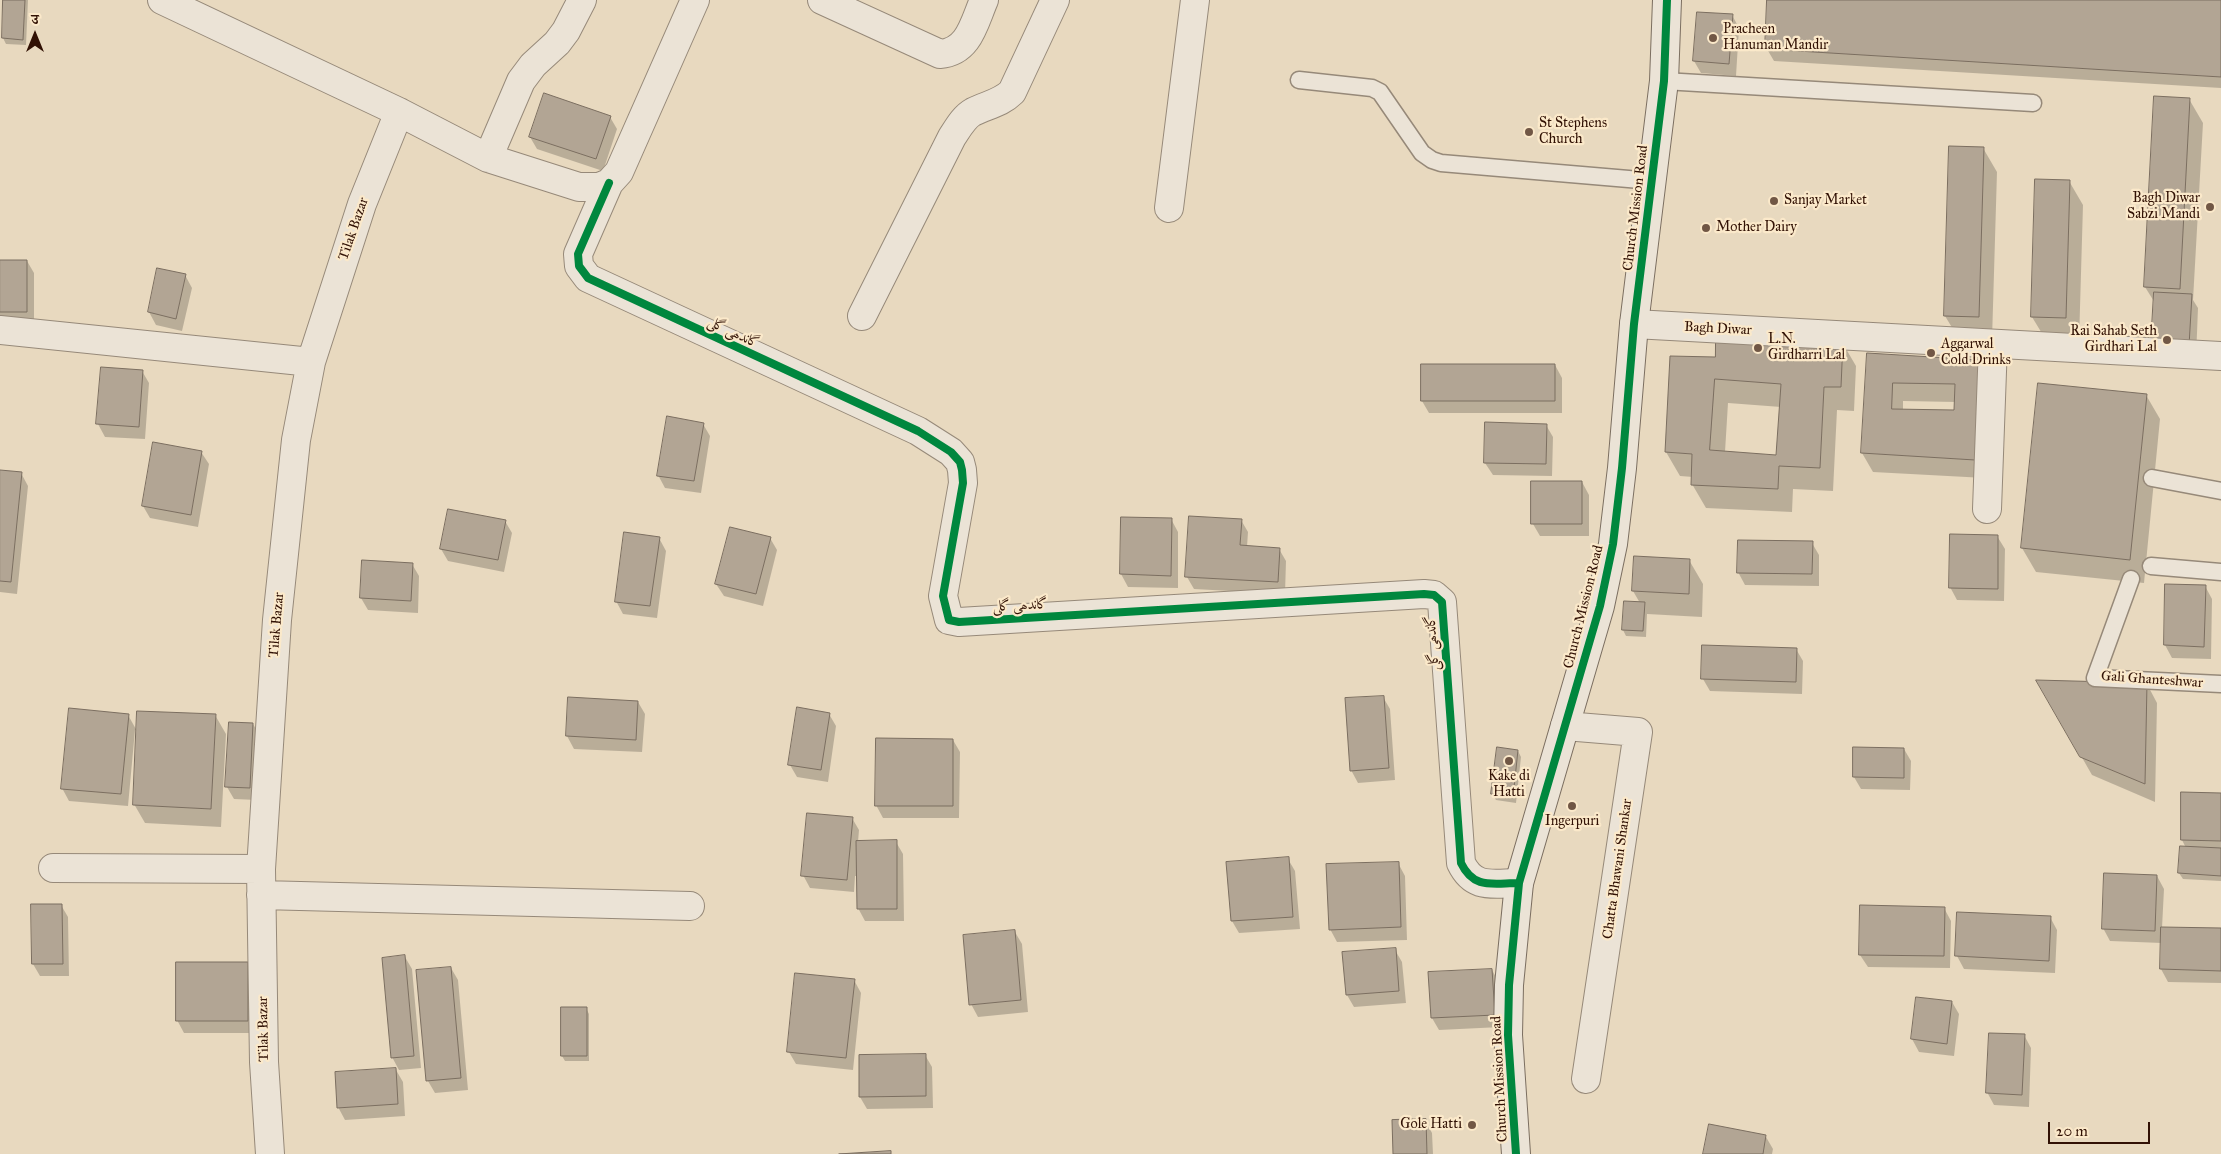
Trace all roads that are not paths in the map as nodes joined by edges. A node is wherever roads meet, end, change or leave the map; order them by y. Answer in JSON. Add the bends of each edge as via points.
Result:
{"nodes":[{"id":1,"x":162,"y":0,"type":"edge"},
{"id":2,"x":582,"y":0,"type":"edge"},
{"id":3,"x":695,"y":0,"type":"edge"},
{"id":4,"x":822,"y":0,"type":"edge"},
{"id":5,"x":984,"y":0,"type":"edge"},
{"id":6,"x":1055,"y":0,"type":"edge"},
{"id":7,"x":1195,"y":0,"type":"edge"},
{"id":8,"x":1667,"y":0,"type":"edge"},
{"id":9,"x":1299,"y":80,"type":"dead end"},
{"id":10,"x":1664,"y":80,"type":"junction"},
{"id":11,"x":2033,"y":103,"type":"dead end"},
{"id":12,"x":399,"y":112,"type":"junction"},
{"id":13,"x":488,"y":158,"type":"junction"},
{"id":14,"x":1652,"y":180,"type":"junction"},
{"id":15,"x":609,"y":183,"type":"junction"},
{"id":16,"x":1169,"y":208,"type":"dead end"},
{"id":17,"x":862,"y":316,"type":"dead end"},
{"id":18,"x":1634,"y":324,"type":"junction"},
{"id":19,"x":0,"y":330,"type":"edge"},
{"id":20,"x":1993,"y":344,"type":"junction"},
{"id":21,"x":2221,"y":356,"type":"edge"},
{"id":22,"x":311,"y":362,"type":"junction"},
{"id":23,"x":2152,"y":478,"type":"dead end"},
{"id":24,"x":2221,"y":491,"type":"edge"},
{"id":25,"x":1987,"y":508,"type":"dead end"},
{"id":26,"x":2152,"y":566,"type":"dead end"},
{"id":27,"x":2221,"y":572,"type":"edge"},
{"id":28,"x":2131,"y":579,"type":"dead end"},
{"id":29,"x":2221,"y":684,"type":"edge"},
{"id":30,"x":1565,"y":726,"type":"junction"},
{"id":31,"x":53,"y":868,"type":"dead end"},
{"id":32,"x":261,"y":882,"type":"junction"},
{"id":33,"x":1519,"y":883,"type":"junction"},
{"id":34,"x":690,"y":906,"type":"dead end"},
{"id":35,"x":1586,"y":1079,"type":"dead end"},
{"id":36,"x":270,"y":1154,"type":"edge"},
{"id":37,"x":1516,"y":1154,"type":"edge"}],
"edges":[{"from":1,"to":12,"type":"street"},
{"from":2,"to":13,"type":"street","via":[[557,43],[521,81]]},
{"from":3,"to":15,"type":"street","via":[[619,172]]},
{"from":4,"to":5,"type":"street","via":[[940,54],[961,47]]},
{"from":6,"to":17,"type":"street","via":[[1012,92],[1006,98],[971,113],[952,137]]},
{"from":7,"to":16,"type":"street"},
{"from":8,"to":10,"type":"street","name":"Church Mission Road"},
{"from":9,"to":14,"type":"lane","via":[[1372,88],[1380,92],[1422,153],[1441,163]]},
{"from":10,"to":11,"type":"lane"},
{"from":10,"to":14,"type":"street","name":"Church Mission Road"},
{"from":12,"to":13,"type":"street"},
{"from":12,"to":22,"type":"street","name":"Tilak Bazar","via":[[362,204]]},
{"from":13,"to":15,"type":"street","via":[[579,187],[599,187]]},
{"from":14,"to":18,"type":"street","name":"Church Mission Road"},
{"from":15,"to":33,"type":"street","name":"گاندھی گلی","via":[[578,254],[579,266],[588,278],[918,431],[951,452],[960,462],[963,483],[943,596],[949,620],[959,622],[1424,594],[1442,602],[1461,863],[1470,878],[1479,883]]},
{"from":18,"to":20,"type":"street","name":"Bagh Diwar"},
{"from":18,"to":30,"type":"street","name":"Church Mission Road","via":[[1612,544],[1600,606]]},
{"from":19,"to":22,"type":"street"},
{"from":20,"to":21,"type":"street","name":"Bagh Diwar"},
{"from":20,"to":25,"type":"street"},
{"from":22,"to":32,"type":"street","name":"Tilak Bazar","via":[[296,440],[277,620]]},
{"from":23,"to":24,"type":"lane"},
{"from":26,"to":27,"type":"lane"},
{"from":28,"to":29,"type":"lane","name":"Gali Ghanteshwar","via":[[2095,678]]},
{"from":30,"to":33,"type":"street","name":"Church Mission Road"},
{"from":30,"to":35,"type":"street","name":"Chatta Bhawani Shankar","via":[[1638,732]]},
{"from":31,"to":32,"type":"street"},
{"from":32,"to":34,"type":"street"},
{"from":32,"to":36,"type":"street","name":"Tilak Bazar","via":[[264,1062]]},
{"from":33,"to":37,"type":"street","name":"Church Mission Road","via":[[1509,985],[1508,1035]]}]}
